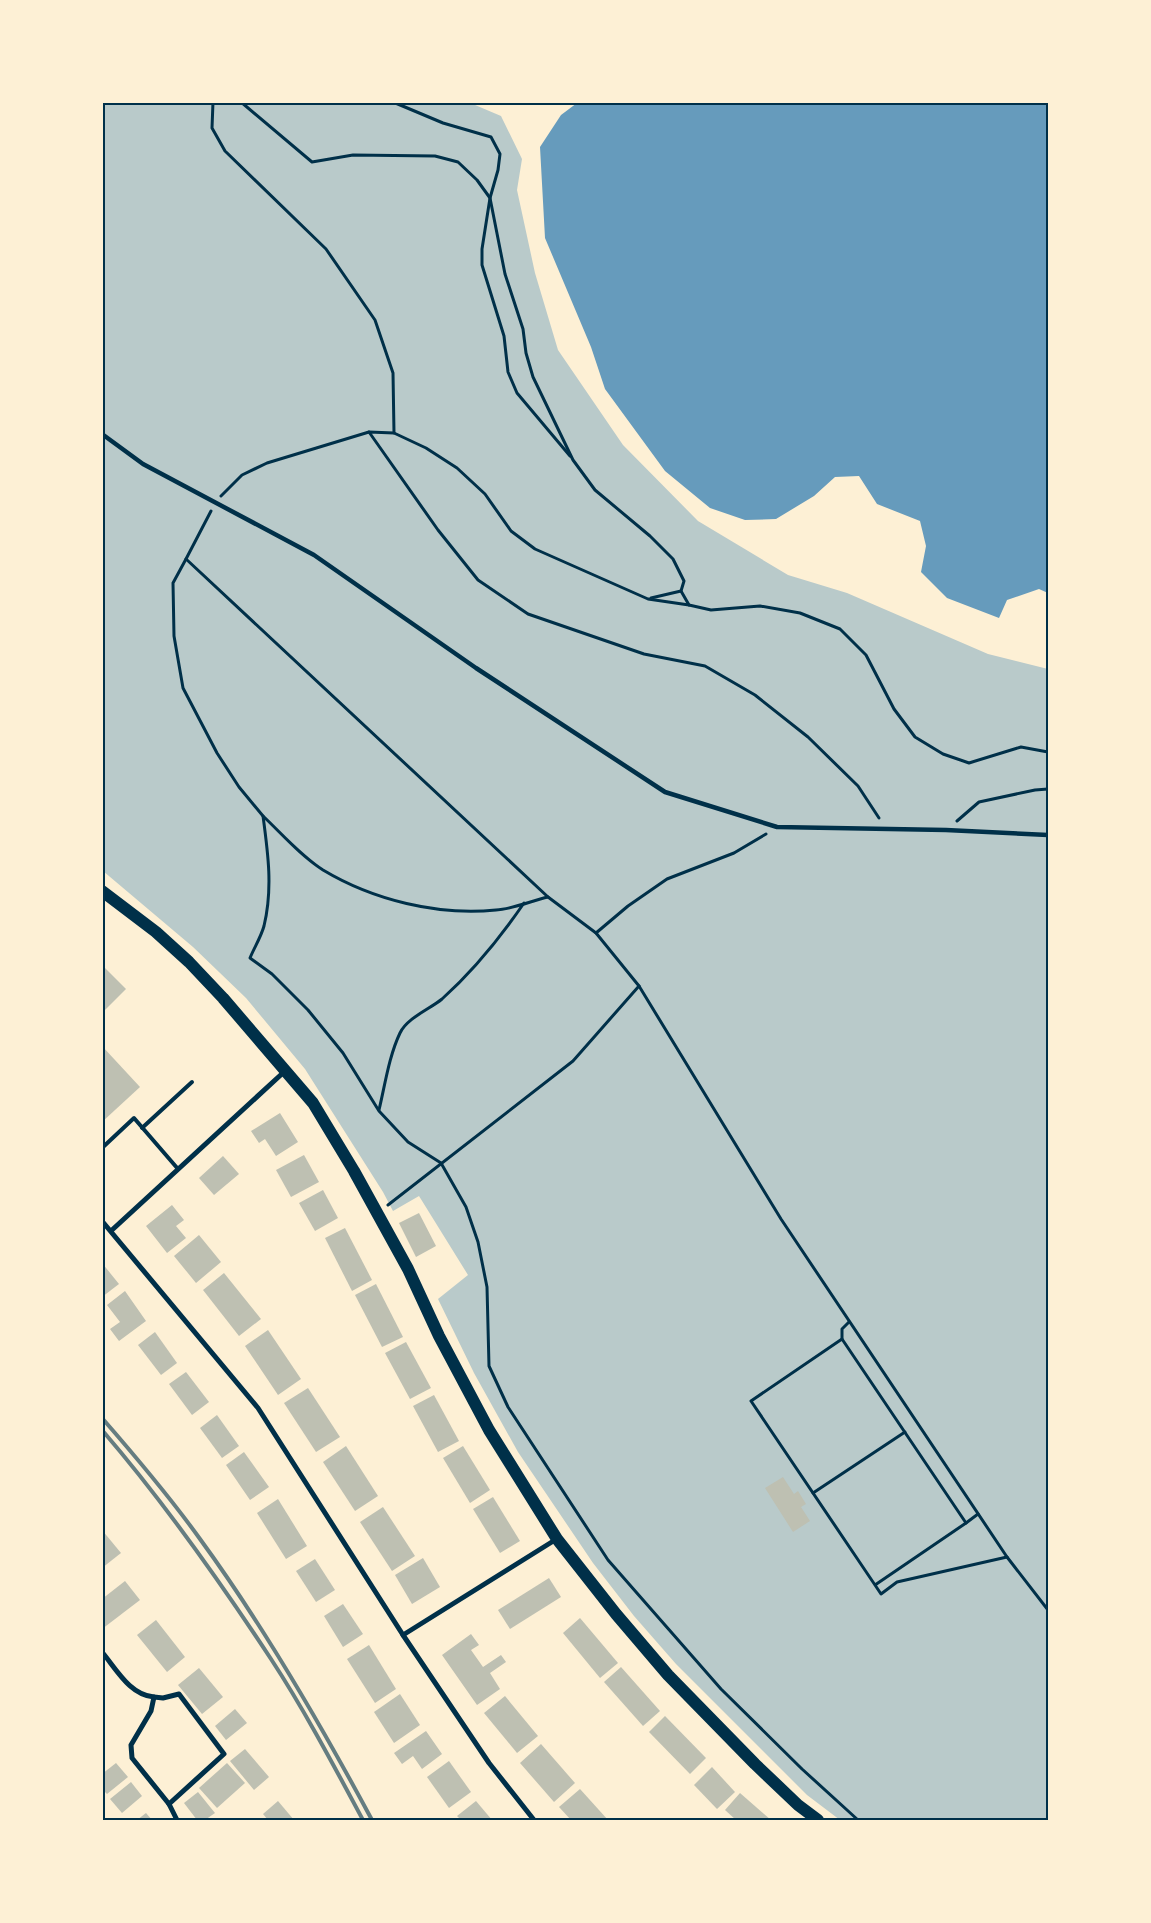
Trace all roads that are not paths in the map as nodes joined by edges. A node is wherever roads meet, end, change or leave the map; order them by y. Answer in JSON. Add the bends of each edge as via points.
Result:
{"nodes":[{"id":1,"x":102,"y":434,"type":"edge"},
{"id":2,"x":1048,"y":835,"type":"edge"},
{"id":3,"x":102,"y":891,"type":"edge"},
{"id":4,"x":286,"y":1070,"type":"junction"},
{"id":5,"x":192,"y":1082,"type":"dead end"},
{"id":6,"x":142,"y":1128,"type":"junction"},
{"id":7,"x":102,"y":1148,"type":"edge"},
{"id":8,"x":178,"y":1169,"type":"junction"},
{"id":9,"x":102,"y":1221,"type":"edge"},
{"id":10,"x":112,"y":1230,"type":"junction"},
{"id":11,"x":557,"y":1539,"type":"junction"},
{"id":12,"x":403,"y":1635,"type":"junction"},
{"id":13,"x":102,"y":1652,"type":"edge"},
{"id":14,"x":154,"y":1697,"type":"junction"},
{"id":15,"x":169,"y":1804,"type":"junction"},
{"id":16,"x":177,"y":1820,"type":"edge"},
{"id":17,"x":534,"y":1820,"type":"edge"},
{"id":18,"x":818,"y":1820,"type":"edge"}],
"edges":[{"from":1,"to":2,"type":"street","via":[[143,464],[314,555],[476,668],[665,792],[777,827]]},
{"from":3,"to":4,"type":"main road","via":[[156,932],[188,962]]},
{"from":4,"to":8,"type":"street"},
{"from":4,"to":11,"type":"main road","via":[[313,1104],[378,1213],[489,1430]]},
{"from":5,"to":6,"type":"lane"},
{"from":6,"to":7,"type":"lane","via":[[134,1118]]},
{"from":6,"to":8,"type":"lane"},
{"from":8,"to":10,"type":"street"},
{"from":9,"to":10,"type":"street"},
{"from":10,"to":12,"type":"street","via":[[258,1408]]},
{"from":11,"to":12,"type":"street"},
{"from":11,"to":18,"type":"main road","via":[[668,1675],[755,1764]]},
{"from":12,"to":17,"type":"street","via":[[489,1763]]},
{"from":13,"to":14,"type":"street","via":[[131,1688],[144,1696]]},
{"from":14,"to":15,"type":"street","via":[[151,1711],[131,1745],[132,1758]]},
{"from":14,"to":15,"type":"street","via":[[179,1694],[224,1754]]},
{"from":15,"to":16,"type":"street"}]}
